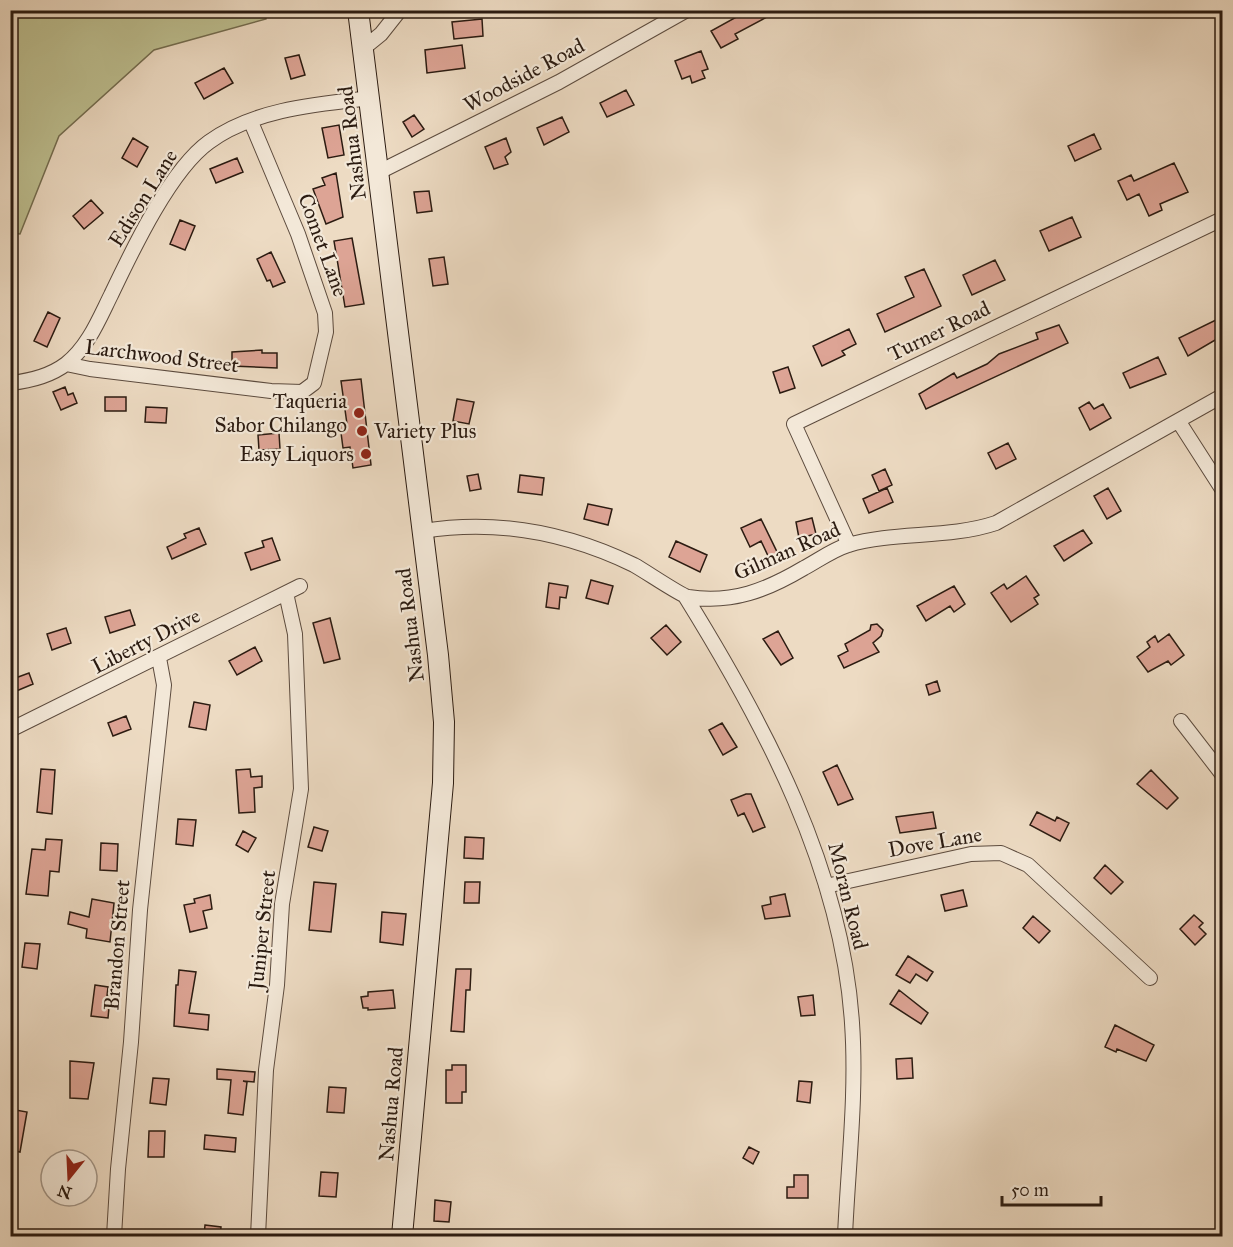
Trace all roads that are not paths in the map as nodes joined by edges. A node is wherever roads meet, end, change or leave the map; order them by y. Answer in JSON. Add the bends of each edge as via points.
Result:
{"nodes":[{"id":1,"x":358,"y":10,"type":"edge"},
{"id":2,"x":400,"y":10,"type":"edge"},
{"id":3,"x":687,"y":10,"type":"edge"},
{"id":4,"x":365,"y":47,"type":"junction"},
{"id":5,"x":371,"y":99,"type":"junction"},
{"id":6,"x":250,"y":122,"type":"junction"},
{"id":7,"x":379,"y":172,"type":"junction"},
{"id":8,"x":1222,"y":219,"type":"edge"},
{"id":9,"x":66,"y":364,"type":"junction"},
{"id":10,"x":10,"y":383,"type":"edge"},
{"id":11,"x":310,"y":387,"type":"joint"},
{"id":12,"x":1222,"y":396,"type":"edge"},
{"id":13,"x":1179,"y":422,"type":"junction"},
{"id":14,"x":1222,"y":489,"type":"edge"},
{"id":15,"x":423,"y":531,"type":"junction"},
{"id":16,"x":849,"y":545,"type":"junction"},
{"id":17,"x":300,"y":586,"type":"dead end"},
{"id":18,"x":286,"y":593,"type":"junction"},
{"id":19,"x":685,"y":596,"type":"junction"},
{"id":20,"x":159,"y":658,"type":"junction"},
{"id":21,"x":1181,"y":721,"type":"dead end"},
{"id":22,"x":10,"y":730,"type":"edge"},
{"id":23,"x":10,"y":753,"type":"edge"},
{"id":24,"x":10,"y":769,"type":"edge"},
{"id":25,"x":1222,"y":774,"type":"edge"},
{"id":26,"x":826,"y":886,"type":"junction"},
{"id":27,"x":1150,"y":978,"type":"dead end"},
{"id":28,"x":114,"y":1236,"type":"edge"},
{"id":29,"x":258,"y":1236,"type":"edge"},
{"id":30,"x":402,"y":1236,"type":"edge"},
{"id":31,"x":845,"y":1236,"type":"edge"}],
"edges":[{"from":1,"to":4,"type":"main road","name":"Nashua Road"},
{"from":2,"to":4,"type":"street"},
{"from":3,"to":7,"type":"street","name":"Woodside Road","via":[[559,82]]},
{"from":4,"to":5,"type":"main road","name":"Nashua Road"},
{"from":5,"to":6,"type":"street","name":"Edison Lane","via":[[305,107]]},
{"from":5,"to":7,"type":"main road","name":"Nashua Road"},
{"from":6,"to":9,"type":"street","name":"Edison Lane","via":[[209,142],[188,162],[148,224],[92,331]]},
{"from":6,"to":11,"type":"street","name":"Comet Lane","via":[[298,234],[326,318],[318,372]]},
{"from":7,"to":15,"type":"main road","name":"Nashua Road"},
{"from":8,"to":16,"type":"street","name":"Turner Road","via":[[794,424]]},
{"from":9,"to":10,"type":"street","name":"Larchwood Street","via":[[40,377]]},
{"from":9,"to":11,"type":"street","name":"Larchwood Street","via":[[271,391],[302,392]]},
{"from":12,"to":13,"type":"street","name":"Gilman Road"},
{"from":13,"to":14,"type":"street"},
{"from":13,"to":16,"type":"street","name":"Gilman Road","via":[[996,523],[969,530],[901,534]]},
{"from":15,"to":19,"type":"street","name":"Gilman Road","via":[[481,526],[541,532],[573,540],[635,565]]},
{"from":15,"to":30,"type":"main road","name":"Nashua Road","via":[[445,754]]},
{"from":16,"to":19,"type":"street","name":"Gilman Road","via":[[750,596]]},
{"from":17,"to":18,"type":"street","name":"Liberty Drive"},
{"from":18,"to":20,"type":"street","name":"Liberty Drive"},
{"from":18,"to":29,"type":"street","name":"Juniper Street","via":[[296,642],[302,789],[282,904],[265,1080]]},
{"from":19,"to":26,"type":"street","name":"Moran Road","via":[[756,720],[814,844]]},
{"from":20,"to":22,"type":"street","name":"Liberty Drive"},
{"from":20,"to":28,"type":"street","name":"Brandon Street","via":[[164,685],[140,910]]},
{"from":21,"to":25,"type":"street"},
{"from":23,"to":24,"type":"street"},
{"from":26,"to":27,"type":"street","name":"Dove Lane","via":[[971,854],[1009,855],[1036,871]]},
{"from":26,"to":31,"type":"street","name":"Moran Road","via":[[852,1023]]}]}
